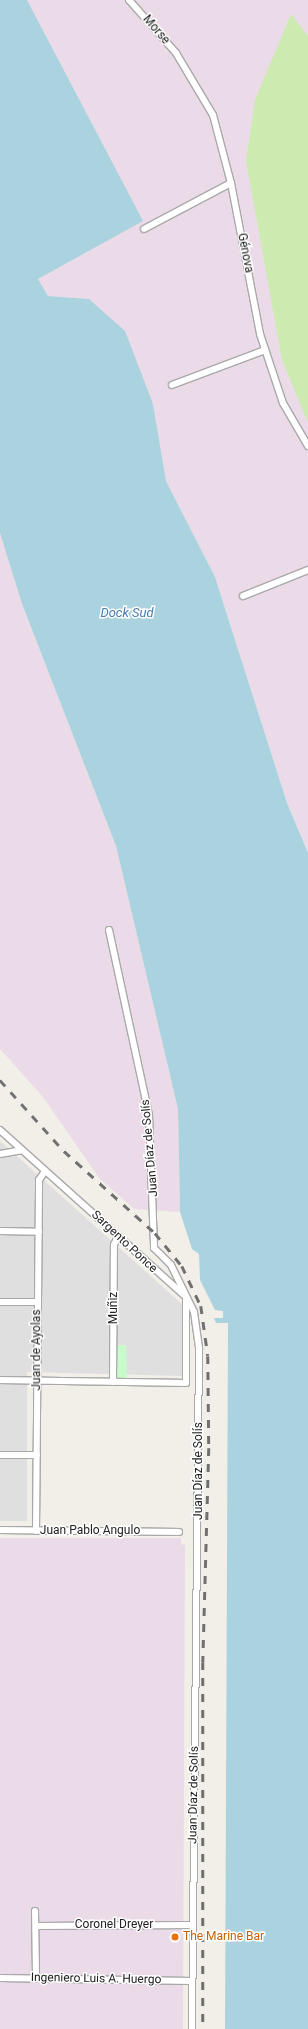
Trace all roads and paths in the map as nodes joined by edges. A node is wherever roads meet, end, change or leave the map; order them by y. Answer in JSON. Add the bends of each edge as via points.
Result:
{"nodes":[{"id":1,"x":128,"y":0,"type":"edge"},
{"id":2,"x":182,"y":61,"type":"joint"},
{"id":3,"x":231,"y":183,"type":"junction"},
{"id":4,"x":144,"y":229,"type":"dead end"},
{"id":5,"x":265,"y":350,"type":"junction"},
{"id":6,"x":172,"y":385,"type":"dead end"},
{"id":7,"x":308,"y":446,"type":"edge"},
{"id":8,"x":308,"y":570,"type":"edge"},
{"id":9,"x":243,"y":596,"type":"dead end"},
{"id":10,"x":109,"y":930,"type":"dead end"},
{"id":11,"x":0,"y":1130,"type":"edge"},
{"id":12,"x":22,"y":1150,"type":"junction"},
{"id":13,"x":0,"y":1154,"type":"edge"},
{"id":14,"x":45,"y":1171,"type":"junction"},
{"id":15,"x":0,"y":1231,"type":"edge"},
{"id":16,"x":39,"y":1232,"type":"junction"},
{"id":17,"x":118,"y":1236,"type":"junction"},
{"id":18,"x":186,"y":1297,"type":"junction"},
{"id":19,"x":0,"y":1302,"type":"edge"},
{"id":20,"x":37,"y":1302,"type":"junction"},
{"id":21,"x":0,"y":1380,"type":"edge"},
{"id":22,"x":37,"y":1381,"type":"junction"},
{"id":23,"x":113,"y":1382,"type":"junction"},
{"id":24,"x":0,"y":1455,"type":"edge"},
{"id":25,"x":37,"y":1455,"type":"junction"},
{"id":26,"x":0,"y":1530,"type":"edge"},
{"id":27,"x":36,"y":1531,"type":"junction"},
{"id":28,"x":179,"y":1532,"type":"dead end"},
{"id":29,"x":35,"y":1911,"type":"dead end"},
{"id":30,"x":192,"y":1925,"type":"junction"},
{"id":31,"x":36,"y":1926,"type":"junction"},
{"id":32,"x":0,"y":1978,"type":"edge"},
{"id":33,"x":36,"y":1978,"type":"junction"},
{"id":34,"x":192,"y":1981,"type":"junction"},
{"id":35,"x":192,"y":2029,"type":"edge"}],
"edges":[{"from":1,"to":2,"type":"street","name":"Morse"},
{"from":2,"to":3,"type":"street","name":"Génova","via":[[213,115]]},
{"from":3,"to":4,"type":"street"},
{"from":3,"to":5,"type":"street","name":"Génova"},
{"from":5,"to":6,"type":"street"},
{"from":5,"to":7,"type":"street","name":"Génova","via":[[283,403]]},
{"from":8,"to":9,"type":"street"},
{"from":10,"to":18,"type":"street","name":"Juan Díaz de Solís","via":[[149,1115],[154,1248],[171,1265]]},
{"from":11,"to":12,"type":"street","name":"Sargento Ponce"},
{"from":12,"to":13,"type":"street"},
{"from":12,"to":14,"type":"street","name":"Sargento Ponce"},
{"from":14,"to":16,"type":"street","name":"Juan de Ayolas","via":[[39,1180]]},
{"from":14,"to":17,"type":"street","name":"Sargento Ponce"},
{"from":15,"to":16,"type":"street"},
{"from":16,"to":20,"type":"street","name":"Juan de Ayolas"},
{"from":17,"to":18,"type":"street","name":"Sargento Ponce"},
{"from":17,"to":23,"type":"street","name":"Muñiz","via":[[114,1245]]},
{"from":18,"to":23,"type":"street","via":[[188,1381]]},
{"from":18,"to":30,"type":"street","name":"Juan Díaz de Solís","via":[[194,1312],[199,1349]]},
{"from":19,"to":20,"type":"street"},
{"from":20,"to":22,"type":"street","name":"Juan de Ayolas"},
{"from":21,"to":22,"type":"street"},
{"from":22,"to":23,"type":"street"},
{"from":22,"to":25,"type":"street","name":"Juan de Ayolas"},
{"from":24,"to":25,"type":"street"},
{"from":25,"to":27,"type":"street","name":"Juan de Ayolas"},
{"from":26,"to":27,"type":"street","name":"Juan Pablo Angulo"},
{"from":27,"to":28,"type":"street","name":"Juan Pablo Angulo"},
{"from":29,"to":31,"type":"street"},
{"from":30,"to":31,"type":"street","name":"Coronel Dreyer"},
{"from":30,"to":34,"type":"street","name":"Juan Díaz de Solís"},
{"from":31,"to":33,"type":"street"},
{"from":32,"to":33,"type":"street","name":"Ingeniero Luis A. Huergo"},
{"from":33,"to":34,"type":"street","name":"Ingeniero Luis A. Huergo"},
{"from":34,"to":35,"type":"street","name":"Juan Díaz de Solís"}]}
